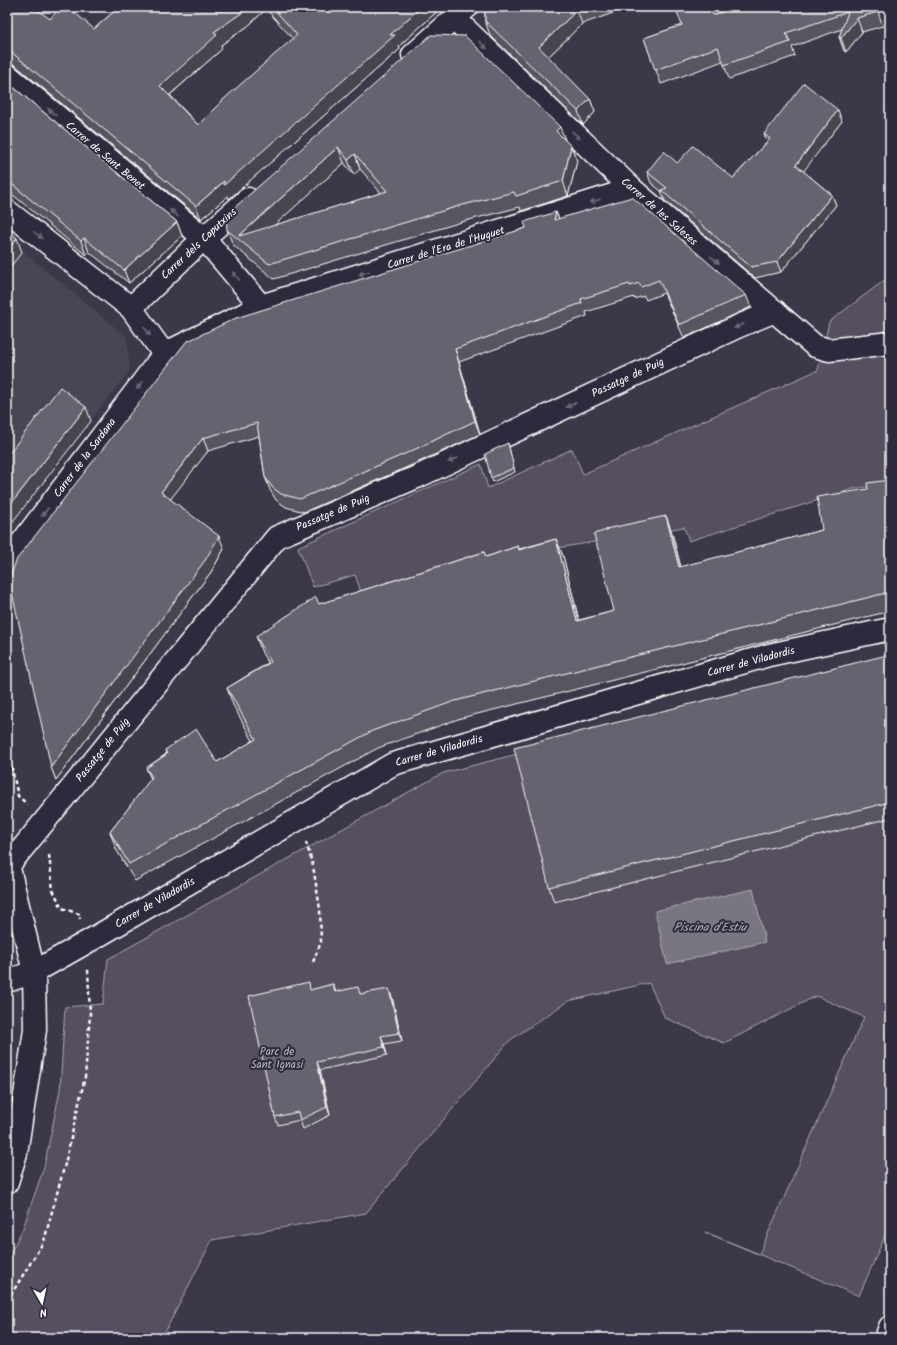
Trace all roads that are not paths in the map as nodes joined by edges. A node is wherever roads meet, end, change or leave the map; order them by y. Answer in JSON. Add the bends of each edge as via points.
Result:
{"nodes":[{"id":1,"x":461,"y":13,"type":"edge"},
{"id":2,"x":395,"y":70,"type":"edge"},
{"id":3,"x":7,"y":75,"type":"edge"},
{"id":4,"x":263,"y":185,"type":"edge"},
{"id":5,"x":632,"y":190,"type":"junction"},
{"id":6,"x":7,"y":211,"type":"edge"},
{"id":7,"x":204,"y":238,"type":"junction"},
{"id":8,"x":261,"y":306,"type":"junction"},
{"id":9,"x":130,"y":308,"type":"junction"},
{"id":10,"x":775,"y":311,"type":"junction"},
{"id":11,"x":890,"y":343,"type":"edge"},
{"id":12,"x":164,"y":354,"type":"junction"},
{"id":13,"x":7,"y":562,"type":"edge"},
{"id":14,"x":890,"y":629,"type":"edge"},
{"id":15,"x":8,"y":863,"type":"edge"},
{"id":16,"x":34,"y":972,"type":"junction"},
{"id":17,"x":7,"y":981,"type":"edge"},
{"id":18,"x":7,"y":1182,"type":"edge"},
{"id":19,"x":890,"y":1327,"type":"edge"},
{"id":20,"x":886,"y":1338,"type":"edge"}],
"edges":[{"from":1,"to":2,"type":"street"},
{"from":1,"to":5,"type":"street","name":"Carrer de les Saleses","one_way":true},
{"from":7,"to":3,"type":"street","name":"Carrer de Sant Benet","one_way":true},
{"from":4,"to":7,"type":"street","name":"Carrer dels Caputxins"},
{"from":5,"to":8,"type":"street","name":"Carrer de l'Era de l'Huguet","one_way":true},
{"from":5,"to":10,"type":"street","name":"Carrer de les Saleses","one_way":true},
{"from":6,"to":9,"type":"street","one_way":true},
{"from":8,"to":7,"type":"street","one_way":true},
{"from":7,"to":9,"type":"street","name":"Carrer dels Caputxins"},
{"from":8,"to":12,"type":"street","name":"Carrer de l'Era de l'Huguet"},
{"from":9,"to":12,"type":"street","one_way":true},
{"from":10,"to":11,"type":"street","name":"Carrer de les Saleses","via":[[815,346],[829,350]]},
{"from":10,"to":15,"type":"street","name":"Passatge de Puig","one_way":true,"via":[[418,476],[277,537]]},
{"from":12,"to":13,"type":"street","name":"Carrer de la Sardana","one_way":true},
{"from":14,"to":16,"type":"street","name":"Carrer de Viladordis","via":[[770,655],[393,764]]},
{"from":15,"to":16,"type":"street"},
{"from":16,"to":17,"type":"street","name":"Carrer de Viladordis"},
{"from":16,"to":18,"type":"street","via":[[35,1030],[16,1153]]},
{"from":19,"to":20,"type":"street"}]}
